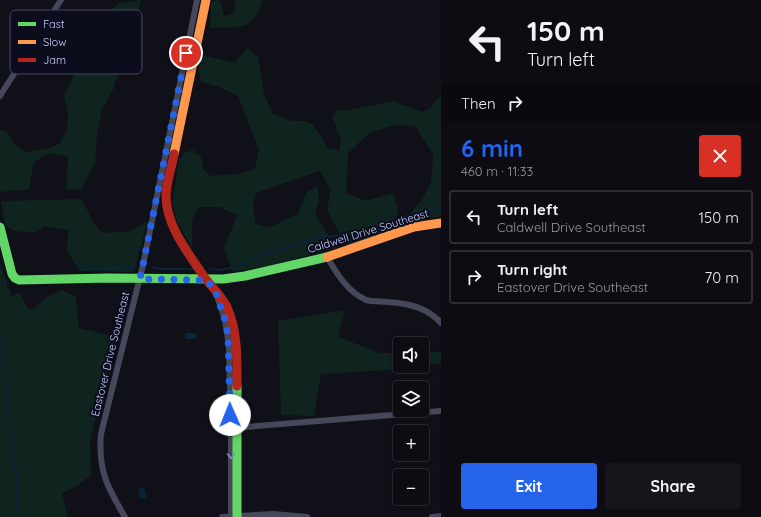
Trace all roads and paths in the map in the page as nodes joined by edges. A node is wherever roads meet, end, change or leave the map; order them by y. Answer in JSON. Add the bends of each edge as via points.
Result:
{"nodes":[{"id":1,"x":61,"y":0,"type":"edge"},
{"id":2,"x":197,"y":0,"type":"edge"},
{"id":3,"x":206,"y":0,"type":"edge"},
{"id":4,"x":55,"y":10,"type":"edge"},
{"id":5,"x":14,"y":74,"type":"edge"},
{"id":6,"x":0,"y":96,"type":"edge"},
{"id":7,"x":441,"y":222,"type":"edge"},
{"id":8,"x":0,"y":227,"type":"edge"},
{"id":9,"x":327,"y":257,"type":"junction"},
{"id":10,"x":140,"y":279,"type":"junction"},
{"id":11,"x":207,"y":280,"type":"junction"},
{"id":12,"x":441,"y":323,"type":"edge"},
{"id":13,"x":441,"y":411,"type":"edge"},
{"id":14,"x":234,"y":428,"type":"junction"},
{"id":15,"x":234,"y":516,"type":"edge"},
{"id":16,"x":441,"y":516,"type":"edge"},
{"id":17,"x":124,"y":517,"type":"edge"},
{"id":18,"x":222,"y":517,"type":"edge"},
{"id":19,"x":307,"y":517,"type":"edge"},
{"id":20,"x":432,"y":517,"type":"edge"}],
"edges":[{"from":1,"to":4,"type":"street"},
{"from":2,"to":10,"type":"street","name":"Eastover Drive Southeast"},
{"from":3,"to":11,"type":"street","via":[[166,195],[173,225]]},
{"from":5,"to":6,"type":"street"},
{"from":7,"to":9,"type":"street","name":"Caldwell Drive Southeast","via":[[414,227]]},
{"from":8,"to":10,"type":"street","name":"Caldwell Drive Southeast","via":[[12,274],[19,280]]},
{"from":9,"to":11,"type":"street","name":"Caldwell Drive Southeast","via":[[245,276]]},
{"from":9,"to":12,"type":"street","via":[[355,294],[372,301],[419,308],[433,315]]},
{"from":10,"to":11,"type":"street","name":"Caldwell Drive Southeast"},
{"from":10,"to":17,"type":"street","name":"Eastover Drive Southeast","via":[[102,424],[100,446],[104,480]]},
{"from":11,"to":14,"type":"street","via":[[224,301],[233,326],[236,345]]},
{"from":13,"to":14,"type":"street"},
{"from":14,"to":15,"type":"street"},
{"from":15,"to":18,"type":"street"},
{"from":15,"to":19,"type":"street","via":[[273,514]]},
{"from":16,"to":20,"type":"street"}]}
